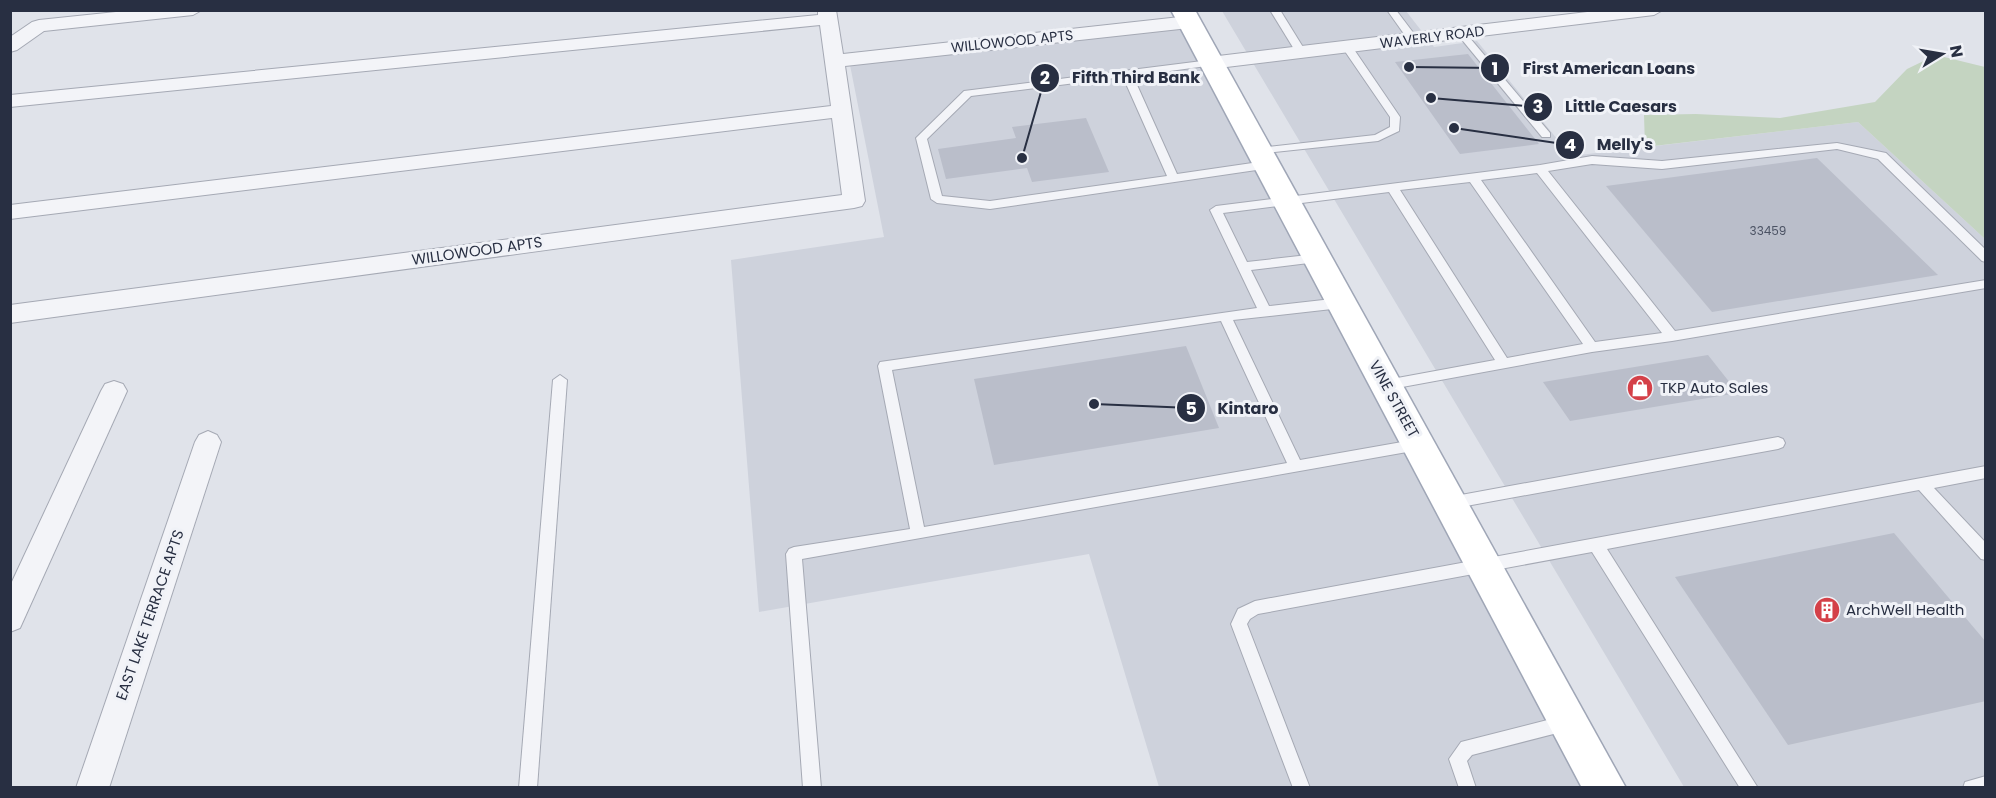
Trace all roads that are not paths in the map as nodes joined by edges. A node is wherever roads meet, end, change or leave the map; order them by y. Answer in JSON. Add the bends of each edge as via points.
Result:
{"nodes":[{"id":1,"x":193,"y":10,"type":"edge"},
{"id":2,"x":1275,"y":10,"type":"edge"},
{"id":3,"x":1391,"y":10,"type":"edge"},
{"id":4,"x":1654,"y":10,"type":"edge"},
{"id":5,"x":828,"y":15,"type":"edge"},
{"id":6,"x":1186,"y":16,"type":"edge"},
{"id":7,"x":1461,"y":33,"type":"junction"},
{"id":8,"x":1413,"y":39,"type":"junction"},
{"id":9,"x":10,"y":46,"type":"edge"},
{"id":10,"x":1347,"y":47,"type":"junction"},
{"id":11,"x":1301,"y":52,"type":"junction"},
{"id":12,"x":836,"y":61,"type":"junction"},
{"id":13,"x":1210,"y":63,"type":"junction"},
{"id":14,"x":1126,"y":72,"type":"junction"},
{"id":15,"x":10,"y":101,"type":"edge"},
{"id":16,"x":842,"y":111,"type":"junction"},
{"id":17,"x":1546,"y":135,"type":"dead end"},
{"id":18,"x":1263,"y":159,"type":"junction"},
{"id":19,"x":1540,"y":169,"type":"junction"},
{"id":20,"x":1473,"y":177,"type":"junction"},
{"id":21,"x":1174,"y":178,"type":"junction"},
{"id":22,"x":1392,"y":187,"type":"junction"},
{"id":23,"x":1285,"y":200,"type":"junction"},
{"id":24,"x":10,"y":212,"type":"edge"},
{"id":25,"x":1317,"y":258,"type":"junction"},
{"id":26,"x":1986,"y":258,"type":"edge"},
{"id":27,"x":1244,"y":267,"type":"junction"},
{"id":28,"x":1986,"y":284,"type":"edge"},
{"id":29,"x":1341,"y":303,"type":"junction"},
{"id":30,"x":1265,"y":311,"type":"junction"},
{"id":31,"x":10,"y":314,"type":"edge"},
{"id":32,"x":1225,"y":316,"type":"junction"},
{"id":33,"x":1672,"y":336,"type":"junction"},
{"id":34,"x":1592,"y":347,"type":"junction"},
{"id":35,"x":1504,"y":364,"type":"junction"},
{"id":36,"x":560,"y":380,"type":"dead end"},
{"id":37,"x":1386,"y":385,"type":"junction"},
{"id":38,"x":114,"y":391,"type":"dead end"},
{"id":39,"x":208,"y":442,"type":"dead end"},
{"id":40,"x":1778,"y":443,"type":"dead end"},
{"id":41,"x":1419,"y":445,"type":"junction"},
{"id":42,"x":1296,"y":467,"type":"junction"},
{"id":43,"x":1986,"y":472,"type":"edge"},
{"id":44,"x":1922,"y":484,"type":"junction"},
{"id":45,"x":1450,"y":502,"type":"junction"},
{"id":46,"x":918,"y":534,"type":"junction"},
{"id":47,"x":1597,"y":546,"type":"junction"},
{"id":48,"x":1986,"y":554,"type":"edge"},
{"id":49,"x":1484,"y":565,"type":"junction"},
{"id":50,"x":10,"y":619,"type":"edge"},
{"id":51,"x":1570,"y":722,"type":"junction"},
{"id":52,"x":1986,"y":784,"type":"edge"},
{"id":53,"x":92,"y":788,"type":"edge"},
{"id":54,"x":528,"y":788,"type":"edge"},
{"id":55,"x":812,"y":788,"type":"edge"},
{"id":56,"x":1302,"y":788,"type":"edge"},
{"id":57,"x":1468,"y":788,"type":"edge"},
{"id":58,"x":1605,"y":788,"type":"edge"},
{"id":59,"x":1750,"y":788,"type":"edge"},
{"id":60,"x":1971,"y":788,"type":"edge"}],
"edges":[{"from":1,"to":9,"type":"street","via":[[39,26]]},
{"from":2,"to":11,"type":"lane"},
{"from":3,"to":8,"type":"lane"},
{"from":4,"to":7,"type":"street","name":"WAVERLY ROAD"},
{"from":5,"to":12,"type":"street","name":"WILLOWOOD APTS"},
{"from":5,"to":15,"type":"street","name":"WILLOWOOD APTS"},
{"from":6,"to":12,"type":"street","name":"WILLOWOOD APTS"},
{"from":6,"to":13,"type":"main road","name":"VINE STREET"},
{"from":7,"to":8,"type":"street","name":"WAVERLY ROAD"},
{"from":7,"to":17,"type":"lane"},
{"from":8,"to":10,"type":"street","name":"WAVERLY ROAD"},
{"from":10,"to":11,"type":"street","name":"WAVERLY ROAD"},
{"from":10,"to":18,"type":"lane","via":[[1395,117],[1395,129],[1378,138]]},
{"from":11,"to":13,"type":"street","name":"WAVERLY ROAD"},
{"from":12,"to":16,"type":"street","name":"WILLOWOOD APTS"},
{"from":13,"to":14,"type":"lane"},
{"from":13,"to":18,"type":"main road","name":"VINE STREET"},
{"from":14,"to":21,"type":"lane"},
{"from":14,"to":21,"type":"lane","via":[[968,93],[921,138],[937,199],[990,205]]},
{"from":16,"to":24,"type":"street"},
{"from":16,"to":31,"type":"street","name":"WILLOWOOD APTS","via":[[854,201]]},
{"from":18,"to":21,"type":"lane"},
{"from":18,"to":23,"type":"main road","name":"VINE STREET"},
{"from":19,"to":20,"type":"lane"},
{"from":19,"to":26,"type":"lane","via":[[1592,160],[1662,165],[1837,146],[1882,156]]},
{"from":19,"to":33,"type":"lane"},
{"from":20,"to":22,"type":"lane"},
{"from":20,"to":34,"type":"lane"},
{"from":22,"to":23,"type":"lane"},
{"from":22,"to":35,"type":"lane"},
{"from":23,"to":25,"type":"main road","name":"VINE STREET"},
{"from":23,"to":27,"type":"lane","via":[[1216,210]]},
{"from":25,"to":27,"type":"lane"},
{"from":25,"to":29,"type":"main road","name":"VINE STREET"},
{"from":27,"to":30,"type":"lane"},
{"from":28,"to":33,"type":"lane"},
{"from":29,"to":30,"type":"lane"},
{"from":29,"to":37,"type":"main road","name":"VINE STREET"},
{"from":30,"to":32,"type":"lane"},
{"from":32,"to":42,"type":"lane"},
{"from":32,"to":46,"type":"lane","via":[[885,366]]},
{"from":33,"to":34,"type":"lane"},
{"from":34,"to":35,"type":"lane"},
{"from":35,"to":37,"type":"lane"},
{"from":36,"to":54,"type":"lane"},
{"from":37,"to":41,"type":"main road","name":"VINE STREET"},
{"from":38,"to":50,"type":"street"},
{"from":39,"to":53,"type":"street","name":"EAST LAKE TERRACE APTS"},
{"from":40,"to":45,"type":"lane"},
{"from":41,"to":42,"type":"lane"},
{"from":41,"to":45,"type":"main road","name":"VINE STREET"},
{"from":42,"to":46,"type":"lane"},
{"from":43,"to":44,"type":"lane"},
{"from":44,"to":47,"type":"lane"},
{"from":44,"to":48,"type":"lane"},
{"from":45,"to":49,"type":"main road","name":"VINE STREET"},
{"from":46,"to":55,"type":"lane","via":[[794,555]]},
{"from":47,"to":49,"type":"lane"},
{"from":47,"to":59,"type":"lane"},
{"from":49,"to":51,"type":"main road","name":"VINE STREET"},
{"from":49,"to":56,"type":"lane","via":[[1255,608],[1244,614],[1239,624]]},
{"from":51,"to":57,"type":"lane","via":[[1467,748],[1458,759]]},
{"from":51,"to":58,"type":"main road","name":"VINE STREET"},
{"from":52,"to":60,"type":"lane"}]}
